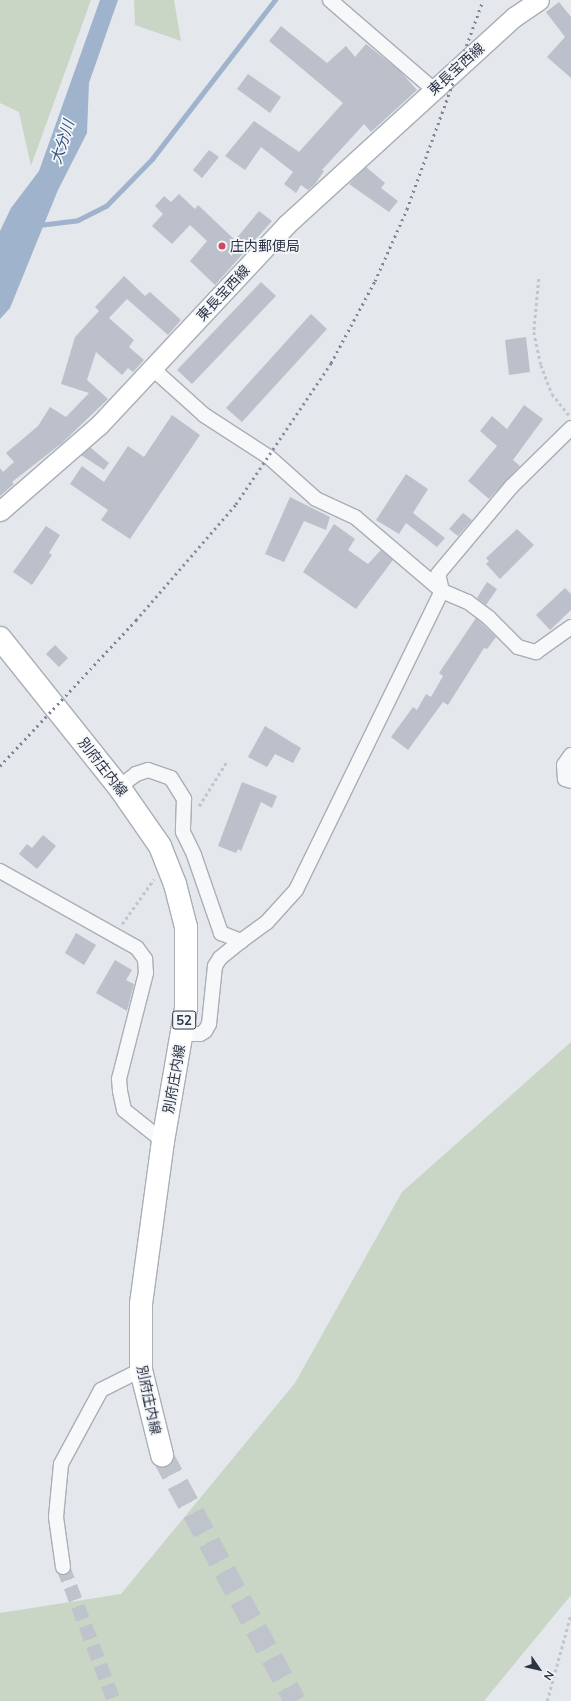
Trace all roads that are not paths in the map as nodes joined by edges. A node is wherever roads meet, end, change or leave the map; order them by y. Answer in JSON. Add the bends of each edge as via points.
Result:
{"nodes":[{"id":1,"x":330,"y":0,"type":"edge"},
{"id":2,"x":539,"y":0,"type":"edge"},
{"id":3,"x":433,"y":89,"type":"junction"},
{"id":4,"x":153,"y":369,"type":"junction"},
{"id":5,"x":571,"y":428,"type":"edge"},
{"id":6,"x":0,"y":510,"type":"edge"},
{"id":7,"x":442,"y":591,"type":"junction"},
{"id":8,"x":571,"y":627,"type":"edge"},
{"id":9,"x":0,"y":638,"type":"edge"},
{"id":10,"x":571,"y":755,"type":"edge"},
{"id":11,"x":571,"y":781,"type":"edge"},
{"id":12,"x":119,"y":787,"type":"junction"},
{"id":13,"x":0,"y":871,"type":"edge"},
{"id":14,"x":241,"y":941,"type":"junction"},
{"id":15,"x":181,"y":1034,"type":"junction"},
{"id":16,"x":163,"y":1141,"type":"junction"},
{"id":17,"x":141,"y":1370,"type":"junction"},
{"id":18,"x":162,"y":1455,"type":"tunnel mouth"},
{"id":19,"x":63,"y":1567,"type":"tunnel mouth"}],
"edges":[{"from":1,"to":3,"type":"street","via":[[401,58]]},
{"from":2,"to":3,"type":"main road","name":"東長宝西線","via":[[514,17]]},
{"from":3,"to":4,"type":"main road","name":"東長宝西線","via":[[286,225]]},
{"from":4,"to":6,"type":"main road","name":"東長宝西線","via":[[99,425]]},
{"from":4,"to":7,"type":"street","via":[[204,415],[269,458],[316,499],[355,517]]},
{"from":5,"to":7,"type":"street","via":[[511,487],[438,574]]},
{"from":7,"to":8,"type":"street","via":[[468,602],[518,646],[536,652]]},
{"from":7,"to":14,"type":"street","via":[[296,890],[267,922]]},
{"from":9,"to":12,"type":"main road","name":"別府庄内線","number":"52"},
{"from":10,"to":11,"type":"street","via":[[564,765],[565,779]]},
{"from":12,"to":14,"type":"street","via":[[136,774],[148,770],[171,778],[184,800],[183,832],[194,854],[216,924],[221,933]]},
{"from":12,"to":15,"type":"main road","name":"別府庄内線","number":"52","via":[[160,846],[186,927],[188,970]]},
{"from":13,"to":16,"type":"street","via":[[137,948],[145,959],[146,972],[119,1079],[124,1110]]},
{"from":14,"to":15,"type":"street","via":[[220,958],[215,966],[209,1024],[206,1031],[200,1034]]},
{"from":15,"to":16,"type":"main road","name":"別府庄内線","number":"52"},
{"from":16,"to":17,"type":"main road","name":"別府庄内線","number":"52","via":[[142,1304]]},
{"from":17,"to":18,"type":"main road","name":"別府庄内線","number":"52"},
{"from":17,"to":19,"type":"street","via":[[101,1390],[61,1464],[56,1517]]}]}
